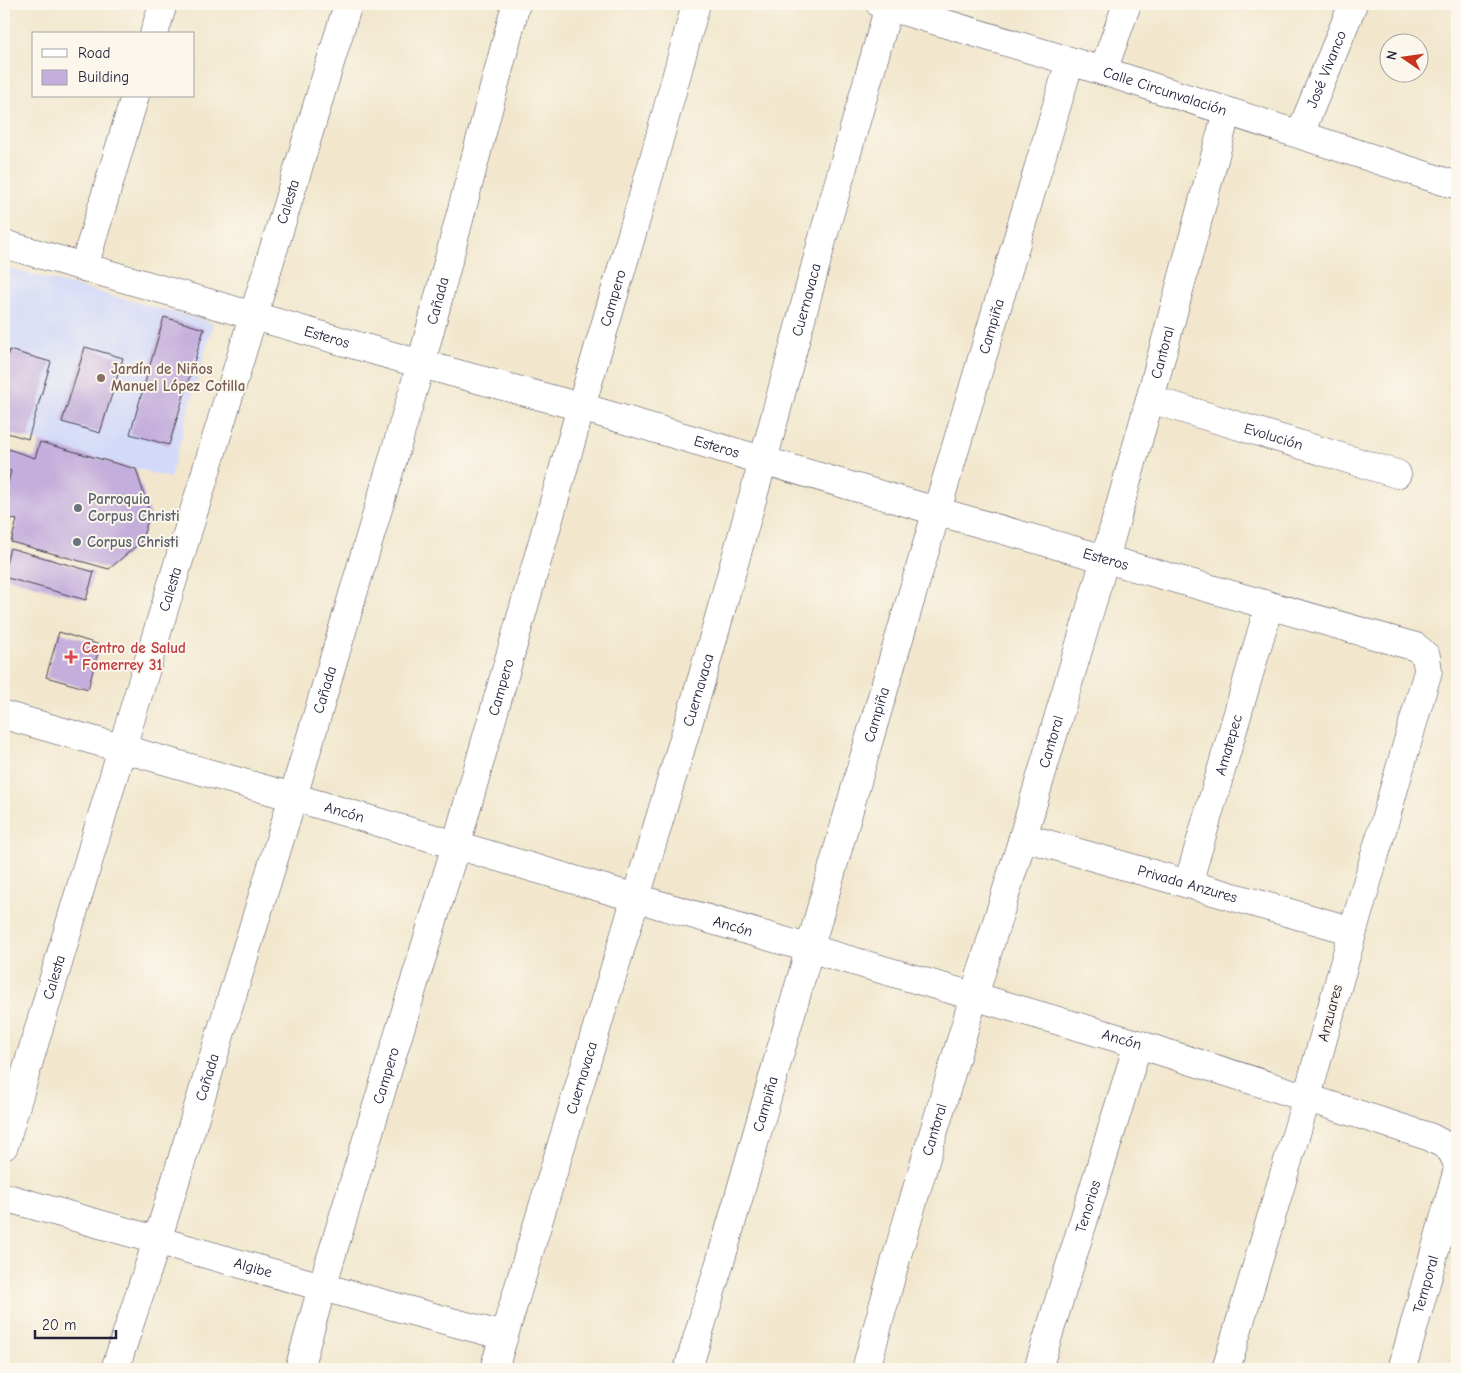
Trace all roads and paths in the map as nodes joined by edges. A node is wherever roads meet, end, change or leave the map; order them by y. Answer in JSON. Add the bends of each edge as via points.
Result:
{"nodes":[{"id":1,"x":163,"y":4,"type":"edge"},
{"id":2,"x":348,"y":4,"type":"edge"},
{"id":3,"x":516,"y":4,"type":"edge"},
{"id":4,"x":696,"y":4,"type":"edge"},
{"id":5,"x":1127,"y":4,"type":"edge"},
{"id":6,"x":1353,"y":4,"type":"edge"},
{"id":7,"x":886,"y":5,"type":"edge"},
{"id":8,"x":155,"y":32,"type":"edge"},
{"id":9,"x":1070,"y":61,"type":"junction"},
{"id":10,"x":1103,"y":71,"type":"junction"},
{"id":11,"x":134,"y":98,"type":"edge"},
{"id":12,"x":1227,"y":111,"type":"junction"},
{"id":13,"x":1300,"y":134,"type":"junction"},
{"id":14,"x":1455,"y":185,"type":"edge"},
{"id":15,"x":4,"y":244,"type":"edge"},
{"id":16,"x":84,"y":267,"type":"junction"},
{"id":17,"x":254,"y":316,"type":"junction"},
{"id":18,"x":421,"y":364,"type":"junction"},
{"id":19,"x":1150,"y":399,"type":"junction"},
{"id":20,"x":581,"y":408,"type":"junction"},
{"id":21,"x":763,"y":461,"type":"junction"},
{"id":22,"x":1397,"y":474,"type":"dead end"},
{"id":23,"x":936,"y":512,"type":"junction"},
{"id":24,"x":1105,"y":559,"type":"junction"},
{"id":25,"x":1269,"y":606,"type":"junction"},
{"id":26,"x":1426,"y":656,"type":"joint"},
{"id":27,"x":4,"y":715,"type":"edge"},
{"id":28,"x":122,"y":748,"type":"junction"},
{"id":29,"x":294,"y":797,"type":"junction"},
{"id":30,"x":1024,"y":837,"type":"junction"},
{"id":31,"x":456,"y":845,"type":"junction"},
{"id":32,"x":1188,"y":884,"type":"junction"},
{"id":33,"x":636,"y":898,"type":"junction"},
{"id":34,"x":1352,"y":931,"type":"junction"},
{"id":35,"x":810,"y":949,"type":"junction"},
{"id":36,"x":974,"y":996,"type":"junction"},
{"id":37,"x":1138,"y":1044,"type":"junction"},
{"id":38,"x":1307,"y":1097,"type":"junction"},
{"id":39,"x":4,"y":1146,"type":"edge"},
{"id":40,"x":1456,"y":1163,"type":"edge"},
{"id":41,"x":4,"y":1197,"type":"edge"},
{"id":42,"x":157,"y":1241,"type":"junction"},
{"id":43,"x":322,"y":1287,"type":"junction"},
{"id":44,"x":504,"y":1336,"type":"junction"},
{"id":45,"x":115,"y":1369,"type":"edge"},
{"id":46,"x":299,"y":1369,"type":"edge"},
{"id":47,"x":494,"y":1369,"type":"edge"},
{"id":48,"x":688,"y":1369,"type":"edge"},
{"id":49,"x":866,"y":1369,"type":"edge"},
{"id":50,"x":1038,"y":1369,"type":"edge"},
{"id":51,"x":1226,"y":1369,"type":"edge"},
{"id":52,"x":1402,"y":1369,"type":"edge"}],
"edges":[{"from":1,"to":8,"type":"street"},
{"from":2,"to":17,"type":"street","name":"Calesta"},
{"from":3,"to":18,"type":"street","name":"Cañada"},
{"from":4,"to":20,"type":"street","name":"Campero"},
{"from":5,"to":10,"type":"street"},
{"from":6,"to":13,"type":"street","name":"José Vivanco"},
{"from":7,"to":9,"type":"street","name":"Calle Circunvalación"},
{"from":7,"to":21,"type":"street","name":"Cuernavaca"},
{"from":9,"to":10,"type":"street","name":"Calle Circunvalación"},
{"from":9,"to":23,"type":"street","name":"Campiña"},
{"from":10,"to":12,"type":"street","name":"Calle Circunvalación"},
{"from":11,"to":16,"type":"street"},
{"from":12,"to":13,"type":"street","name":"Calle Circunvalación"},
{"from":12,"to":19,"type":"street","name":"Cantoral"},
{"from":13,"to":14,"type":"street","name":"Calle Circunvalación"},
{"from":15,"to":16,"type":"street","name":"Esteros"},
{"from":16,"to":17,"type":"street","name":"Esteros"},
{"from":17,"to":18,"type":"street","name":"Esteros"},
{"from":17,"to":28,"type":"street","name":"Calesta"},
{"from":18,"to":20,"type":"street","name":"Esteros"},
{"from":18,"to":29,"type":"street","name":"Cañada"},
{"from":19,"to":22,"type":"street","name":"Evolución"},
{"from":19,"to":24,"type":"street","name":"Cantoral"},
{"from":20,"to":21,"type":"street","name":"Esteros"},
{"from":20,"to":31,"type":"street","name":"Campero"},
{"from":21,"to":23,"type":"street","name":"Esteros"},
{"from":21,"to":33,"type":"street","name":"Cuernavaca"},
{"from":23,"to":24,"type":"street","name":"Esteros"},
{"from":23,"to":35,"type":"street","name":"Campiña"},
{"from":24,"to":25,"type":"street","name":"Esteros"},
{"from":24,"to":30,"type":"street","name":"Cantoral"},
{"from":25,"to":26,"type":"street","name":"Esteros","via":[[1416,647]]},
{"from":25,"to":32,"type":"street","name":"Amatepec"},
{"from":26,"to":34,"type":"street","name":"Anzuares","via":[[1428,671]]},
{"from":27,"to":28,"type":"street","name":"Ancón"},
{"from":28,"to":29,"type":"street","name":"Ancón"},
{"from":28,"to":39,"type":"street","name":"Calesta"},
{"from":29,"to":31,"type":"street","name":"Ancón"},
{"from":29,"to":42,"type":"street","name":"Cañada"},
{"from":30,"to":32,"type":"street","name":"Privada Anzures"},
{"from":30,"to":36,"type":"street","name":"Cantoral"},
{"from":31,"to":33,"type":"street","name":"Ancón"},
{"from":31,"to":43,"type":"street","name":"Campero"},
{"from":32,"to":34,"type":"street","name":"Privada Anzures"},
{"from":33,"to":35,"type":"street","name":"Ancón"},
{"from":33,"to":44,"type":"street","name":"Cuernavaca"},
{"from":34,"to":38,"type":"street","name":"Anzuares"},
{"from":35,"to":36,"type":"street","name":"Ancón"},
{"from":35,"to":48,"type":"street","name":"Campiña"},
{"from":36,"to":37,"type":"street","name":"Ancón"},
{"from":36,"to":49,"type":"street","name":"Cantoral"},
{"from":37,"to":38,"type":"street","name":"Ancón"},
{"from":37,"to":50,"type":"street","name":"Tenorios"},
{"from":38,"to":40,"type":"street","name":"Ancón","via":[[1430,1137],[1447,1146]]},
{"from":38,"to":51,"type":"street","name":"Anzuares"},
{"from":40,"to":52,"type":"street","name":"Temporal"},
{"from":41,"to":42,"type":"street","name":"Algibe"},
{"from":42,"to":43,"type":"street","name":"Algibe"},
{"from":42,"to":45,"type":"street","name":"Cañada"},
{"from":43,"to":44,"type":"street","name":"Algibe"},
{"from":43,"to":46,"type":"street","name":"Campero"},
{"from":44,"to":47,"type":"street","name":"Cuernavaca"}]}
